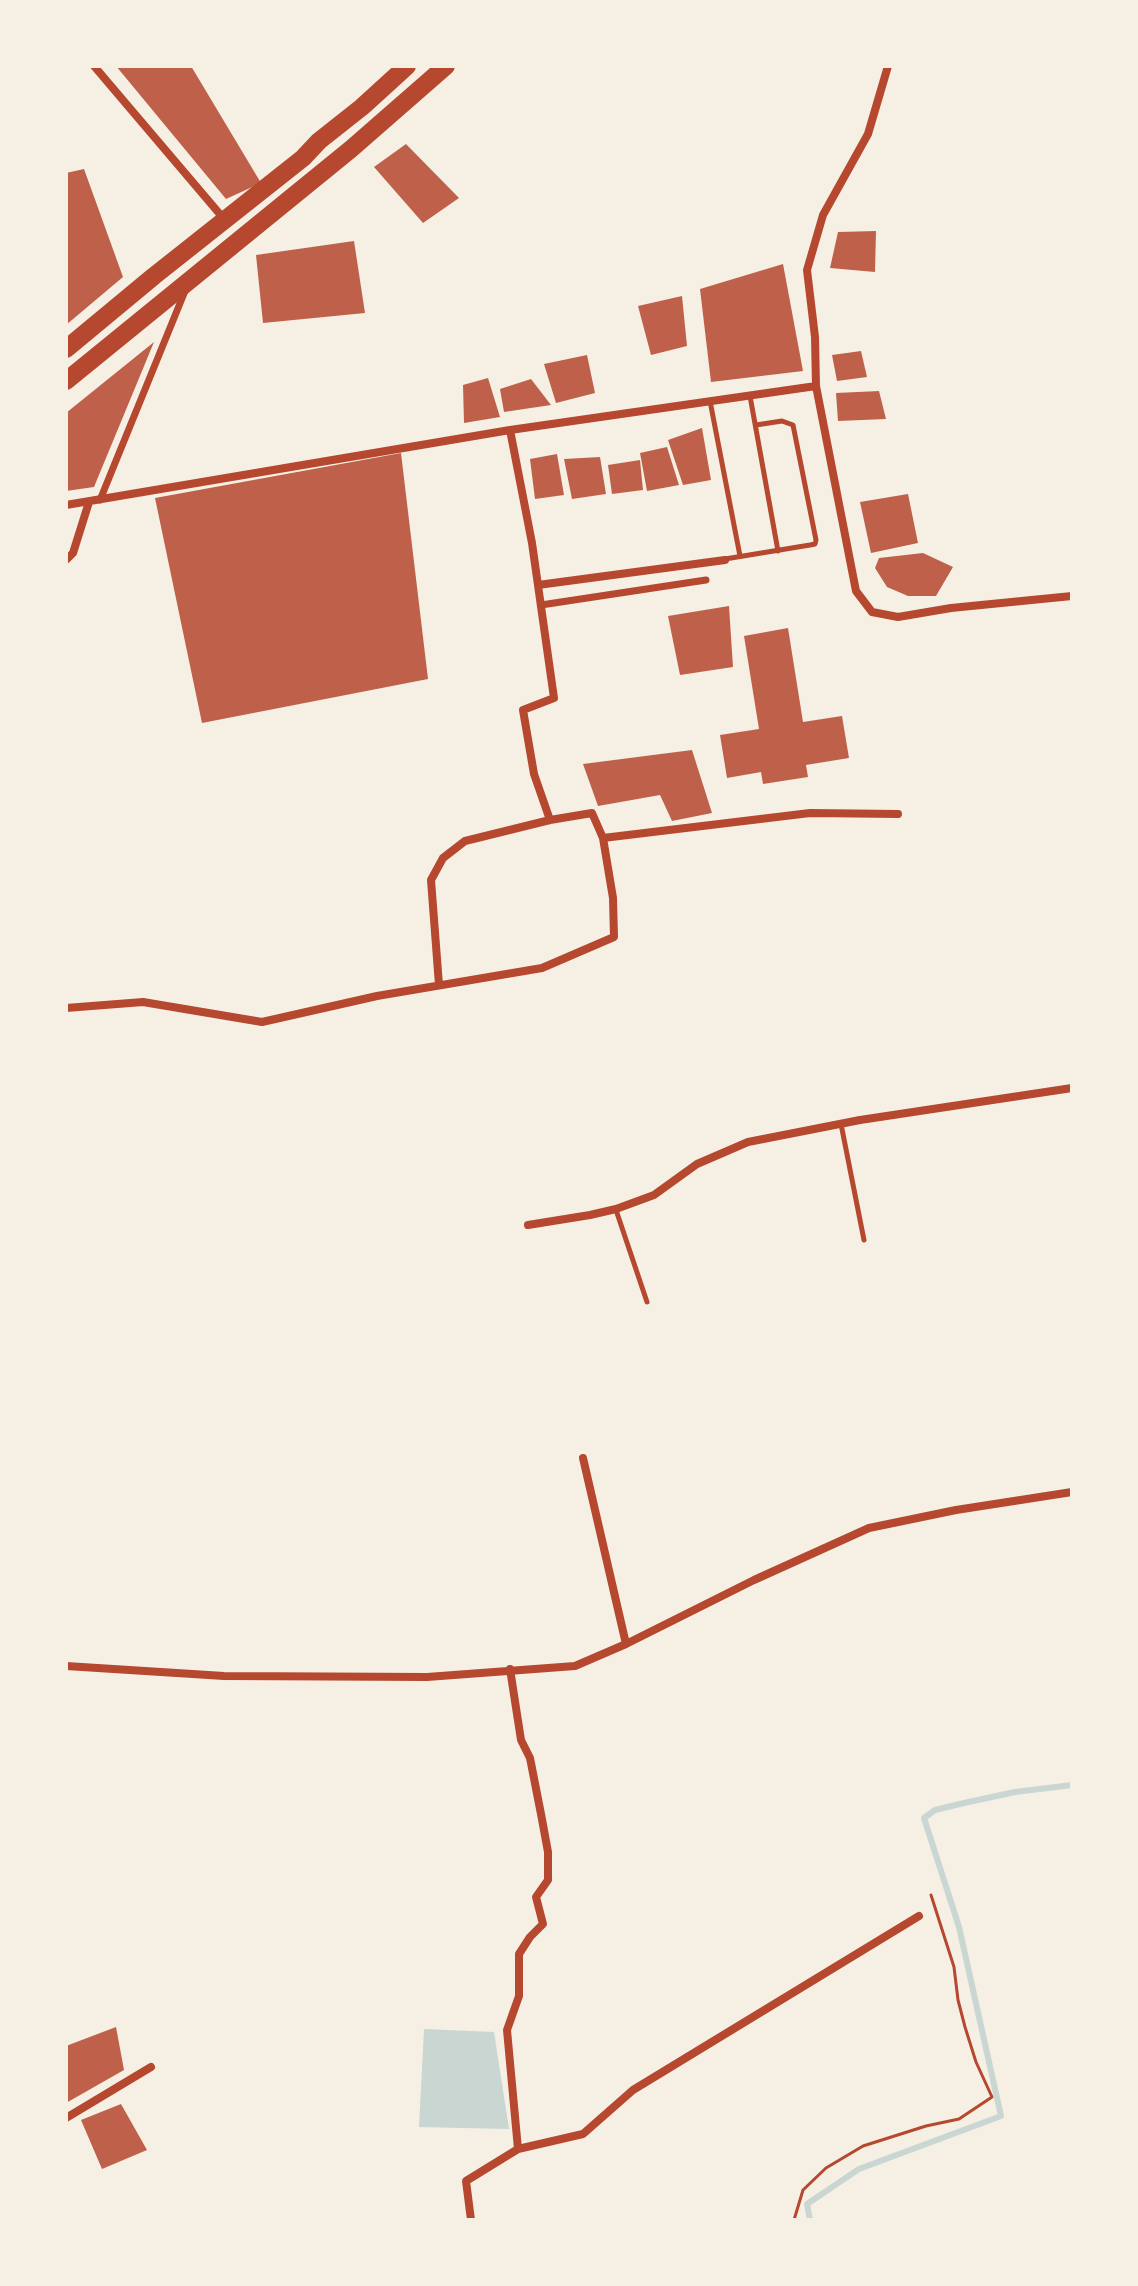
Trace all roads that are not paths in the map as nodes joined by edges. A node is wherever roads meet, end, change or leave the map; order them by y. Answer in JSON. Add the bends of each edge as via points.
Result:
{"nodes":[{"id":1,"x":94,"y":66,"type":"edge"},
{"id":2,"x":407,"y":66,"type":"edge"},
{"id":3,"x":446,"y":66,"type":"edge"},
{"id":4,"x":888,"y":66,"type":"edge"},
{"id":5,"x":225,"y":220,"type":"junction"},
{"id":6,"x":190,"y":278,"type":"junction"},
{"id":7,"x":66,"y":349,"type":"edge"},
{"id":8,"x":66,"y":381,"type":"edge"},
{"id":9,"x":816,"y":386,"type":"junction"},
{"id":10,"x":750,"y":395,"type":"junction"},
{"id":11,"x":710,"y":400,"type":"junction"},
{"id":12,"x":756,"y":425,"type":"junction"},
{"id":13,"x":510,"y":430,"type":"junction"},
{"id":14,"x":100,"y":500,"type":"junction"},
{"id":15,"x":89,"y":502,"type":"junction"},
{"id":16,"x":66,"y":505,"type":"edge"},
{"id":17,"x":778,"y":551,"type":"junction"},
{"id":18,"x":740,"y":557,"type":"junction"},
{"id":19,"x":66,"y":560,"type":"edge"},
{"id":20,"x":725,"y":560,"type":"joint"},
{"id":21,"x":706,"y":580,"type":"dead end"},
{"id":22,"x":538,"y":585,"type":"junction"},
{"id":23,"x":1072,"y":596,"type":"edge"},
{"id":24,"x":541,"y":605,"type":"junction"},
{"id":25,"x":898,"y":814,"type":"dead end"},
{"id":26,"x":550,"y":820,"type":"junction"},
{"id":27,"x":603,"y":838,"type":"junction"},
{"id":28,"x":439,"y":985,"type":"junction"},
{"id":29,"x":66,"y":1008,"type":"edge"},
{"id":30,"x":1072,"y":1088,"type":"edge"},
{"id":31,"x":841,"y":1123,"type":"junction"},
{"id":32,"x":616,"y":1209,"type":"junction"},
{"id":33,"x":528,"y":1225,"type":"dead end"},
{"id":34,"x":864,"y":1240,"type":"dead end"},
{"id":35,"x":647,"y":1302,"type":"dead end"},
{"id":36,"x":583,"y":1458,"type":"dead end"},
{"id":37,"x":1072,"y":1492,"type":"edge"},
{"id":38,"x":626,"y":1644,"type":"junction"},
{"id":39,"x":66,"y":1666,"type":"edge"},
{"id":40,"x":510,"y":1669,"type":"junction"},
{"id":41,"x":919,"y":1916,"type":"dead end"},
{"id":42,"x":151,"y":2067,"type":"dead end"},
{"id":43,"x":66,"y":2118,"type":"edge"},
{"id":44,"x":518,"y":2149,"type":"junction"},
{"id":45,"x":471,"y":2220,"type":"edge"}],
"edges":[{"from":1,"to":5,"type":"street"},
{"from":2,"to":5,"type":"highway"},
{"from":3,"to":6,"type":"highway"},
{"from":4,"to":9,"type":"street","via":[[868,134],[823,215],[807,270]]},
{"from":5,"to":7,"type":"highway"},
{"from":6,"to":8,"type":"highway"},
{"from":6,"to":14,"type":"street"},
{"from":9,"to":10,"type":"street"},
{"from":9,"to":23,"type":"street","via":[[856,591],[872,612],[898,617]]},
{"from":10,"to":11,"type":"street"},
{"from":10,"to":12,"type":"lane"},
{"from":11,"to":13,"type":"street"},
{"from":11,"to":18,"type":"lane"},
{"from":12,"to":17,"type":"lane"},
{"from":12,"to":17,"type":"lane","via":[[793,425],[816,540]]},
{"from":13,"to":14,"type":"street"},
{"from":13,"to":22,"type":"street"},
{"from":14,"to":15,"type":"street"},
{"from":15,"to":16,"type":"street"},
{"from":15,"to":19,"type":"street"},
{"from":17,"to":18,"type":"lane"},
{"from":18,"to":20,"type":"lane"},
{"from":20,"to":22,"type":"street"},
{"from":21,"to":24,"type":"street"},
{"from":22,"to":24,"type":"street"},
{"from":24,"to":26,"type":"street","via":[[554,698],[523,710],[534,774]]},
{"from":25,"to":27,"type":"street","via":[[810,813]]},
{"from":26,"to":27,"type":"street","via":[[592,813]]},
{"from":26,"to":28,"type":"street","via":[[465,841],[443,858],[431,880]]},
{"from":27,"to":28,"type":"street","via":[[614,937],[542,968]]},
{"from":28,"to":29,"type":"street","via":[[262,1022],[143,1002]]},
{"from":30,"to":31,"type":"street"},
{"from":31,"to":32,"type":"street","via":[[748,1142],[697,1164],[654,1195]]},
{"from":31,"to":34,"type":"lane"},
{"from":32,"to":33,"type":"street"},
{"from":32,"to":35,"type":"lane"},
{"from":36,"to":38,"type":"street"},
{"from":37,"to":38,"type":"street","via":[[869,1528]]},
{"from":38,"to":40,"type":"street","via":[[575,1666]]},
{"from":39,"to":40,"type":"street","via":[[239,1676],[427,1677]]},
{"from":40,"to":44,"type":"street","via":[[548,1852],[548,1880],[536,1897],[543,1924],[519,1954],[519,1996],[507,2030]]},
{"from":41,"to":44,"type":"street","via":[[633,2090],[583,2134]]},
{"from":42,"to":43,"type":"street"},
{"from":44,"to":45,"type":"street","via":[[466,2181]]}]}
